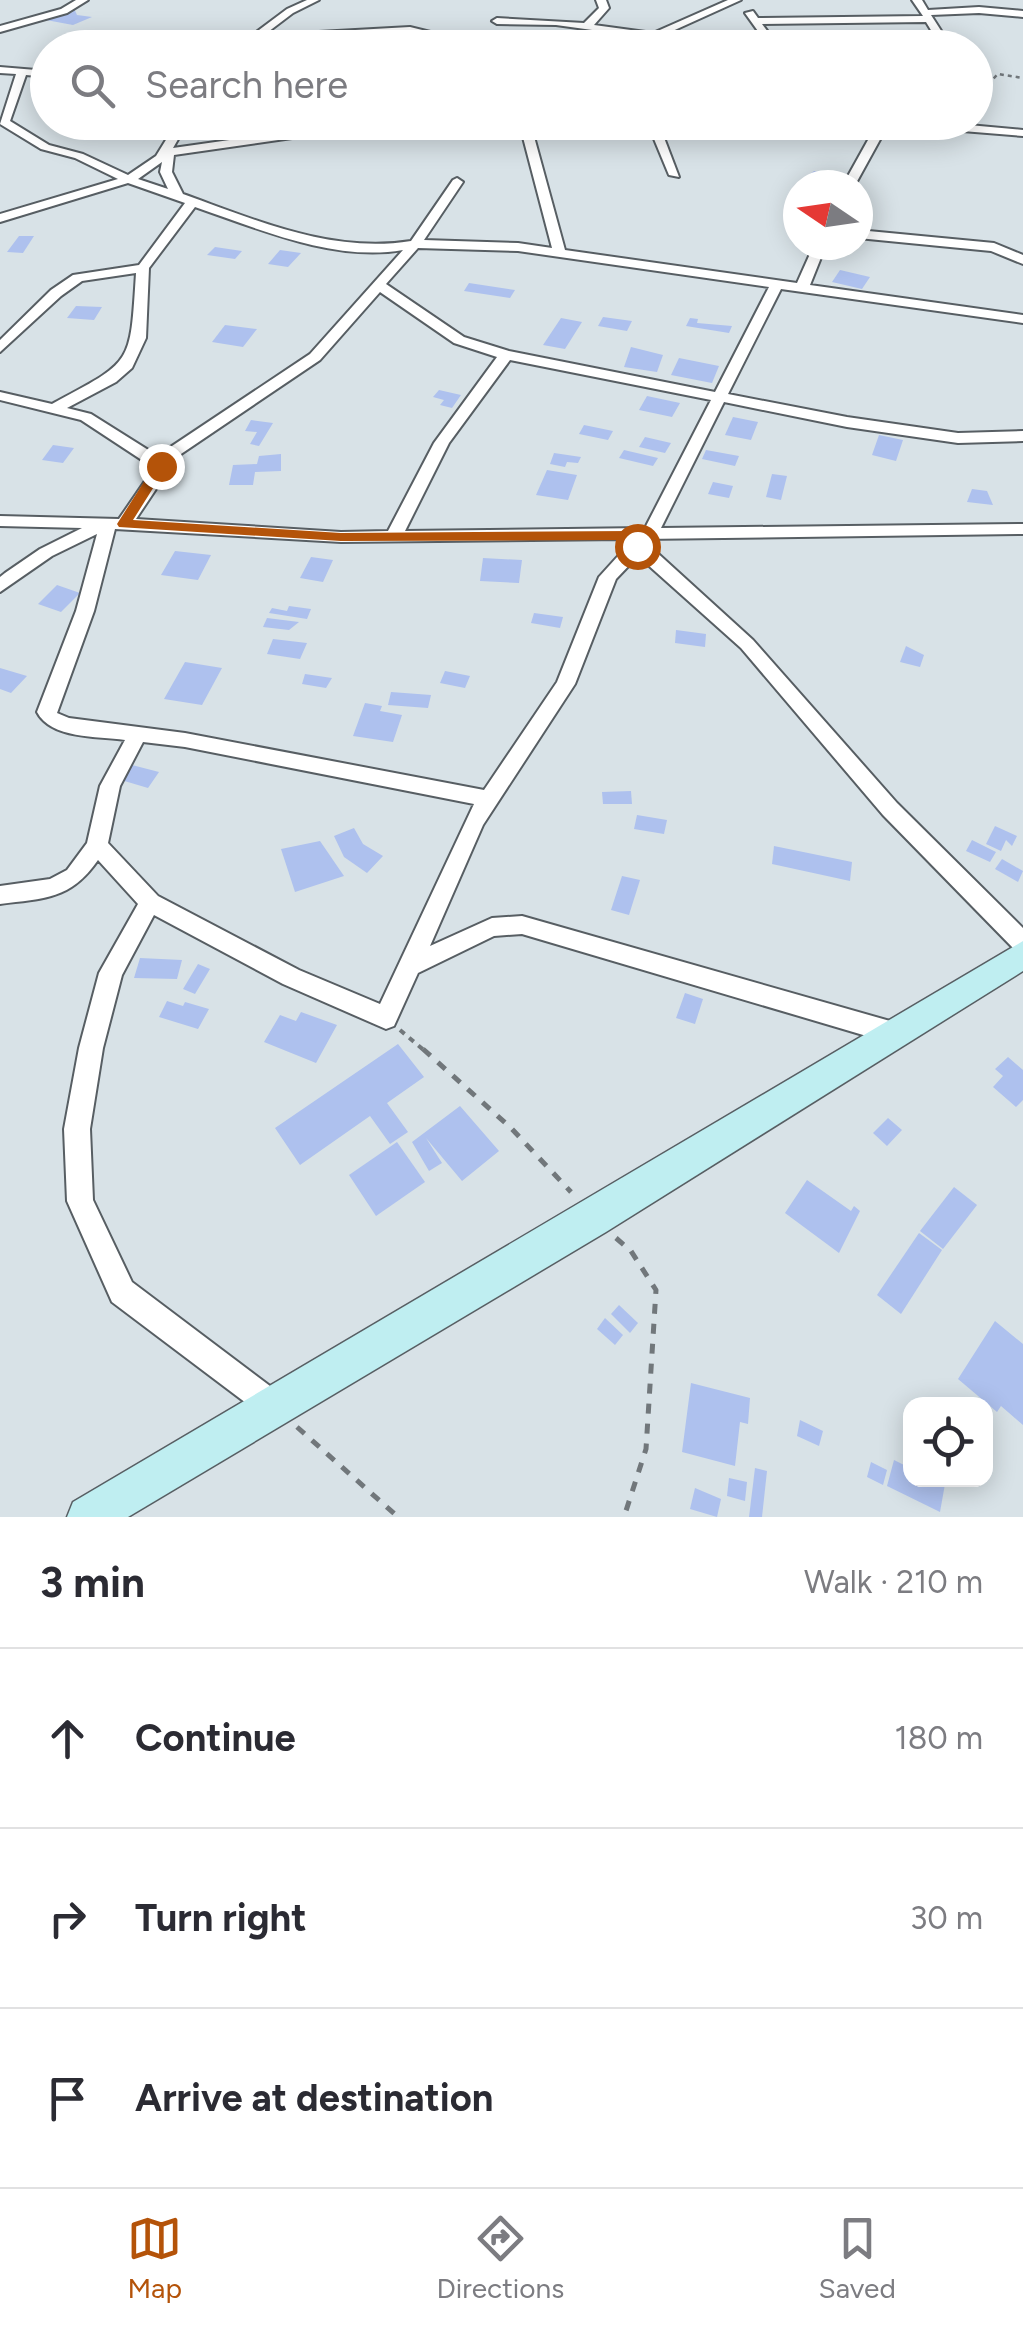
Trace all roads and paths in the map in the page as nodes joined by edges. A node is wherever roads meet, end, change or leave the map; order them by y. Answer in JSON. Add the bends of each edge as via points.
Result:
{"nodes":[{"id":1,"x":83,"y":0,"type":"edge"},
{"id":2,"x":314,"y":0,"type":"edge"},
{"id":3,"x":602,"y":0,"type":"edge"},
{"id":4,"x":737,"y":0,"type":"edge"},
{"id":5,"x":917,"y":0,"type":"edge"},
{"id":6,"x":1023,"y":14,"type":"edge"},
{"id":7,"x":928,"y":16,"type":"junction"},
{"id":8,"x":497,"y":21,"type":"dead end"},
{"id":9,"x":758,"y":21,"type":"junction"},
{"id":10,"x":587,"y":26,"type":"junction"},
{"id":11,"x":0,"y":29,"type":"edge"},
{"id":12,"x":266,"y":30,"type":"edge"},
{"id":13,"x":614,"y":30,"type":"edge"},
{"id":14,"x":668,"y":30,"type":"edge"},
{"id":15,"x":764,"y":30,"type":"edge"},
{"id":16,"x":936,"y":30,"type":"edge"},
{"id":17,"x":0,"y":70,"type":"edge"},
{"id":18,"x":22,"y":73,"type":"junction"},
{"id":19,"x":30,"y":73,"type":"edge"},
{"id":20,"x":1023,"y":78,"type":"edge"},
{"id":21,"x":993,"y":79,"type":"edge"},
{"id":22,"x":993,"y":130,"type":"edge"},
{"id":23,"x":1023,"y":132,"type":"edge"},
{"id":24,"x":30,"y":138,"type":"edge"},
{"id":25,"x":34,"y":140,"type":"edge"},
{"id":26,"x":175,"y":140,"type":"edge"},
{"id":27,"x":255,"y":140,"type":"edge"},
{"id":28,"x":529,"y":140,"type":"edge"},
{"id":29,"x":660,"y":140,"type":"edge"},
{"id":30,"x":876,"y":140,"type":"edge"},
{"id":31,"x":169,"y":152,"type":"junction"},
{"id":32,"x":858,"y":170,"type":"edge"},
{"id":33,"x":675,"y":176,"type":"dead end"},
{"id":34,"x":130,"y":180,"type":"junction"},
{"id":35,"x":458,"y":182,"type":"dead end"},
{"id":36,"x":178,"y":197,"type":"junction"},
{"id":37,"x":192,"y":202,"type":"junction"},
{"id":38,"x":36,"y":205,"type":"junction"},
{"id":39,"x":0,"y":206,"type":"edge"},
{"id":40,"x":0,"y":218,"type":"edge"},
{"id":41,"x":873,"y":236,"type":"edge"},
{"id":42,"x":416,"y":244,"type":"junction"},
{"id":43,"x":558,"y":252,"type":"junction"},
{"id":44,"x":814,"y":260,"type":"edge"},
{"id":45,"x":1023,"y":260,"type":"edge"},
{"id":46,"x":143,"y":268,"type":"junction"},
{"id":47,"x":778,"y":282,"type":"junction"},
{"id":48,"x":803,"y":285,"type":"junction"},
{"id":49,"x":380,"y":286,"type":"junction"},
{"id":50,"x":1023,"y":319,"type":"edge"},
{"id":51,"x":0,"y":348,"type":"edge"},
{"id":52,"x":506,"y":354,"type":"junction"},
{"id":53,"x":0,"y":396,"type":"edge"},
{"id":54,"x":719,"y":396,"type":"junction"},
{"id":55,"x":56,"y":407,"type":"junction"},
{"id":56,"x":1023,"y":436,"type":"edge"},
{"id":57,"x":161,"y":466,"type":"junction"},
{"id":58,"x":0,"y":520,"type":"edge"},
{"id":59,"x":116,"y":524,"type":"junction"},
{"id":60,"x":1023,"y":528,"type":"edge"},
{"id":61,"x":393,"y":537,"type":"junction"},
{"id":62,"x":640,"y":538,"type":"junction"},
{"id":63,"x":0,"y":586,"type":"edge"},
{"id":64,"x":137,"y":735,"type":"junction"},
{"id":65,"x":488,"y":800,"type":"junction"},
{"id":66,"x":97,"y":845,"type":"junction"},
{"id":67,"x":0,"y":896,"type":"edge"},
{"id":68,"x":150,"y":902,"type":"junction"},
{"id":69,"x":1023,"y":944,"type":"edge"},
{"id":70,"x":1023,"y":955,"type":"edge"},
{"id":71,"x":409,"y":966,"type":"junction"},
{"id":72,"x":386,"y":1018,"type":"junction"},
{"id":73,"x":898,"y":1034,"type":"junction"},
{"id":74,"x":593,"y":1220,"type":"junction"},
{"id":75,"x":272,"y":1405,"type":"junction"},
{"id":76,"x":88,"y":1517,"type":"edge"},
{"id":77,"x":398,"y":1517,"type":"edge"},
{"id":78,"x":624,"y":1517,"type":"edge"}],
"edges":[{"from":1,"to":11,"type":"street"},
{"from":2,"to":12,"type":"street"},
{"from":3,"to":10,"type":"street","via":[[604,8]]},
{"from":4,"to":9,"type":"street"},
{"from":4,"to":14,"type":"street"},
{"from":5,"to":7,"type":"street"},
{"from":6,"to":7,"type":"street"},
{"from":7,"to":9,"type":"street"},
{"from":7,"to":16,"type":"street"},
{"from":8,"to":10,"type":"street"},
{"from":9,"to":15,"type":"street"},
{"from":10,"to":13,"type":"street"},
{"from":17,"to":18,"type":"street"},
{"from":18,"to":19,"type":"street"},
{"from":18,"to":24,"type":"street","via":[[4,122]]},
{"from":20,"to":21,"type":"path"},
{"from":22,"to":23,"type":"street"},
{"from":25,"to":34,"type":"street"},
{"from":26,"to":31,"type":"street"},
{"from":27,"to":31,"type":"street"},
{"from":28,"to":43,"type":"street"},
{"from":29,"to":33,"type":"street"},
{"from":30,"to":32,"type":"street"},
{"from":31,"to":34,"type":"street"},
{"from":31,"to":36,"type":"street","via":[[166,172]]},
{"from":34,"to":36,"type":"street"},
{"from":34,"to":38,"type":"street"},
{"from":35,"to":42,"type":"street"},
{"from":36,"to":37,"type":"street"},
{"from":37,"to":42,"type":"street","via":[[302,240],[386,248]]},
{"from":37,"to":46,"type":"street"},
{"from":38,"to":39,"type":"street"},
{"from":38,"to":40,"type":"street"},
{"from":41,"to":45,"type":"street","via":[[994,248]]},
{"from":42,"to":43,"type":"street"},
{"from":42,"to":49,"type":"street"},
{"from":43,"to":47,"type":"street"},
{"from":44,"to":48,"type":"street"},
{"from":46,"to":51,"type":"street","via":[[78,278]]},
{"from":46,"to":55,"type":"street","via":[[139,338],[125,368]]},
{"from":47,"to":48,"type":"street"},
{"from":47,"to":54,"type":"street"},
{"from":48,"to":50,"type":"street"},
{"from":49,"to":52,"type":"street","via":[[459,340]]},
{"from":49,"to":57,"type":"street","via":[[315,356],[190,438]]},
{"from":52,"to":54,"type":"street"},
{"from":52,"to":61,"type":"street","via":[[442,444]]},
{"from":53,"to":55,"type":"street"},
{"from":54,"to":56,"type":"street","via":[[937,436]]},
{"from":54,"to":62,"type":"street"},
{"from":55,"to":57,"type":"street","via":[[98,424]]},
{"from":57,"to":59,"type":"street"},
{"from":58,"to":59,"type":"street"},
{"from":59,"to":61,"type":"street"},
{"from":59,"to":63,"type":"street","via":[[70,538]]},
{"from":59,"to":64,"type":"street","via":[[47,712],[66,725]]},
{"from":60,"to":62,"type":"street"},
{"from":61,"to":62,"type":"street"},
{"from":62,"to":65,"type":"street","via":[[608,577],[566,684]]},
{"from":62,"to":69,"type":"street","via":[[747,644],[890,809]]},
{"from":64,"to":65,"type":"street"},
{"from":64,"to":66,"type":"street","via":[[110,786]]},
{"from":65,"to":71,"type":"street"},
{"from":66,"to":67,"type":"street","via":[[75,876],[54,888]]},
{"from":66,"to":68,"type":"street"},
{"from":68,"to":72,"type":"street","via":[[290,977]]},
{"from":68,"to":75,"type":"street","via":[[111,973],[91,1048],[77,1129],[80,1201],[122,1292]]},
{"from":70,"to":73,"type":"main road"},
{"from":71,"to":72,"type":"street"},
{"from":71,"to":73,"type":"street","via":[[492,927],[522,926]]},
{"from":72,"to":74,"type":"path","via":[[544,1158]]},
{"from":73,"to":74,"type":"main road"},
{"from":74,"to":75,"type":"main road"},
{"from":74,"to":78,"type":"path","via":[[632,1251],[656,1290],[646,1449]]},
{"from":75,"to":76,"type":"main road"},
{"from":75,"to":77,"type":"path"}]}
